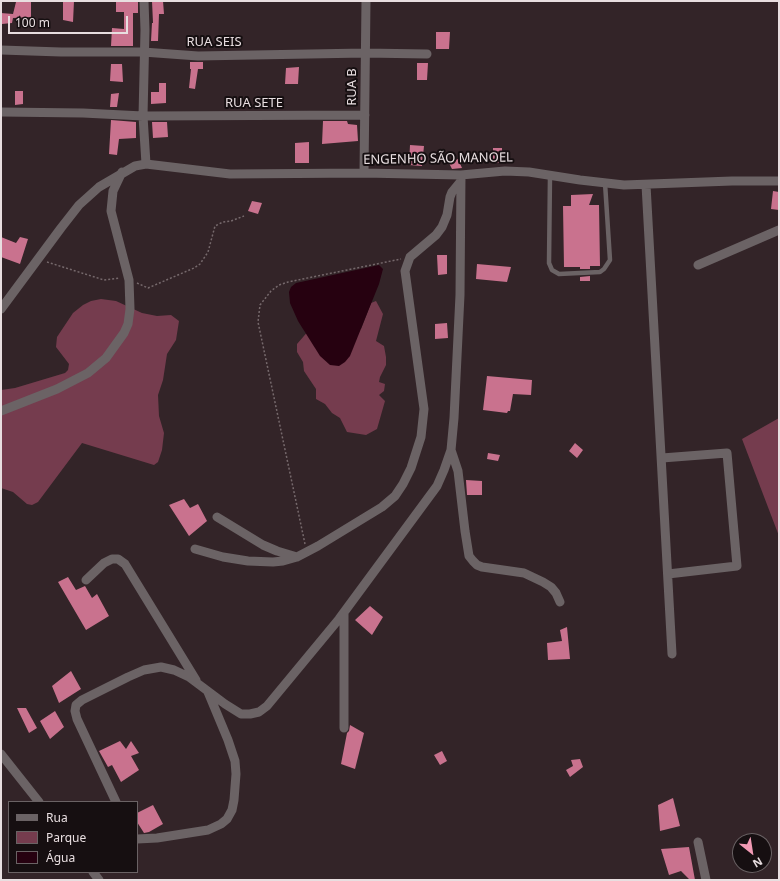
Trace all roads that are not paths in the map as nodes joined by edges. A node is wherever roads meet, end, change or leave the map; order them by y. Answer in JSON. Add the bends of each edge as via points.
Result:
{"nodes":[{"id":1,"x":144,"y":1,"type":"edge"},
{"id":2,"x":366,"y":1,"type":"edge"},
{"id":3,"x":1,"y":50,"type":"edge"},
{"id":4,"x":143,"y":52,"type":"junction"},
{"id":5,"x":365,"y":53,"type":"junction"},
{"id":6,"x":427,"y":54,"type":"dead end"},
{"id":7,"x":1,"y":112,"type":"edge"},
{"id":8,"x":365,"y":115,"type":"junction"},
{"id":9,"x":143,"y":116,"type":"junction"},
{"id":10,"x":146,"y":164,"type":"junction"},
{"id":11,"x":122,"y":172,"type":"junction"},
{"id":12,"x":364,"y":173,"type":"junction"},
{"id":13,"x":550,"y":175,"type":"junction"},
{"id":14,"x":461,"y":178,"type":"junction"},
{"id":15,"x":779,"y":181,"type":"edge"},
{"id":16,"x":605,"y":183,"type":"junction"},
{"id":17,"x":646,"y":185,"type":"junction"},
{"id":18,"x":779,"y":230,"type":"edge"},
{"id":19,"x":698,"y":265,"type":"dead end"},
{"id":20,"x":1,"y":309,"type":"edge"},
{"id":21,"x":1,"y":412,"type":"edge"},
{"id":22,"x":451,"y":450,"type":"junction"},
{"id":23,"x":662,"y":458,"type":"junction"},
{"id":24,"x":217,"y":517,"type":"dead end"},
{"id":25,"x":195,"y":548,"type":"dead end"},
{"id":26,"x":297,"y":557,"type":"junction"},
{"id":27,"x":668,"y":574,"type":"junction"},
{"id":28,"x":86,"y":580,"type":"dead end"},
{"id":29,"x":560,"y":602,"type":"dead end"},
{"id":30,"x":344,"y":613,"type":"junction"},
{"id":31,"x":672,"y":654,"type":"dead end"},
{"id":32,"x":197,"y":683,"type":"junction"},
{"id":33,"x":207,"y":691,"type":"junction"},
{"id":34,"x":344,"y":728,"type":"dead end"},
{"id":35,"x":1,"y":754,"type":"edge"},
{"id":36,"x":38,"y":801,"type":"edge"},
{"id":37,"x":116,"y":801,"type":"edge"},
{"id":38,"x":138,"y":839,"type":"edge"},
{"id":39,"x":698,"y":842,"type":"dead end"},
{"id":40,"x":706,"y":880,"type":"edge"}],
"edges":[{"from":1,"to":4,"type":"street"},
{"from":2,"to":5,"type":"street","name":"RUA B"},
{"from":3,"to":4,"type":"street","name":"RUA SEIS"},
{"from":4,"to":5,"type":"street","name":"RUA SEIS","via":[[198,56]]},
{"from":4,"to":9,"type":"street"},
{"from":5,"to":6,"type":"street","name":"RUA SEIS"},
{"from":5,"to":8,"type":"street","name":"RUA B"},
{"from":7,"to":9,"type":"street"},
{"from":8,"to":9,"type":"street","name":"RUA SETE"},
{"from":8,"to":12,"type":"street","name":"RUA B"},
{"from":9,"to":10,"type":"street"},
{"from":10,"to":11,"type":"street"},
{"from":10,"to":12,"type":"street","name":"ENGENHO SÃO MANOEL","via":[[230,174]]},
{"from":11,"to":20,"type":"street","via":[[99,187],[79,205]]},
{"from":11,"to":21,"type":"street","via":[[113,191],[111,212],[128,280],[130,309],[124,334],[106,358],[88,373]]},
{"from":12,"to":14,"type":"street","name":"ENGENHO SÃO MANOEL"},
{"from":13,"to":14,"type":"street","name":"ENGENHO SÃO MANOEL","via":[[505,171]]},
{"from":13,"to":16,"type":"street","name":"ENGENHO SÃO MANOEL"},
{"from":13,"to":16,"type":"lane","via":[[549,263],[552,270],[559,274],[600,272],[610,260]]},
{"from":14,"to":22,"type":"street","via":[[460,295]]},
{"from":14,"to":26,"type":"street","via":[[450,197],[442,227],[410,257],[405,271],[424,409],[421,437],[411,468],[395,496],[382,507]]},
{"from":15,"to":17,"type":"street","name":"ENGENHO SÃO MANOEL"},
{"from":16,"to":17,"type":"street","name":"ENGENHO SÃO MANOEL"},
{"from":17,"to":23,"type":"street"},
{"from":18,"to":19,"type":"street"},
{"from":22,"to":29,"type":"street","via":[[458,471],[465,531],[473,562],[482,567],[524,573],[543,582],[556,593]]},
{"from":22,"to":30,"type":"street","via":[[437,486]]},
{"from":23,"to":27,"type":"street"},
{"from":23,"to":27,"type":"street","via":[[727,453],[737,566]]},
{"from":24,"to":26,"type":"street","via":[[262,545]]},
{"from":25,"to":26,"type":"street","via":[[223,557],[248,561],[273,562]]},
{"from":27,"to":31,"type":"street"},
{"from":28,"to":32,"type":"street","via":[[112,559],[118,559],[125,564]]},
{"from":30,"to":33,"type":"street","via":[[267,706],[259,712],[241,714]]},
{"from":30,"to":34,"type":"street"},
{"from":32,"to":33,"type":"street"},
{"from":32,"to":37,"type":"street","via":[[174,670],[161,667],[144,670],[76,705],[77,719]]},
{"from":33,"to":38,"type":"street","via":[[235,761],[232,810],[227,819],[208,830]]},
{"from":35,"to":36,"type":"street"},
{"from":39,"to":40,"type":"street"}]}
